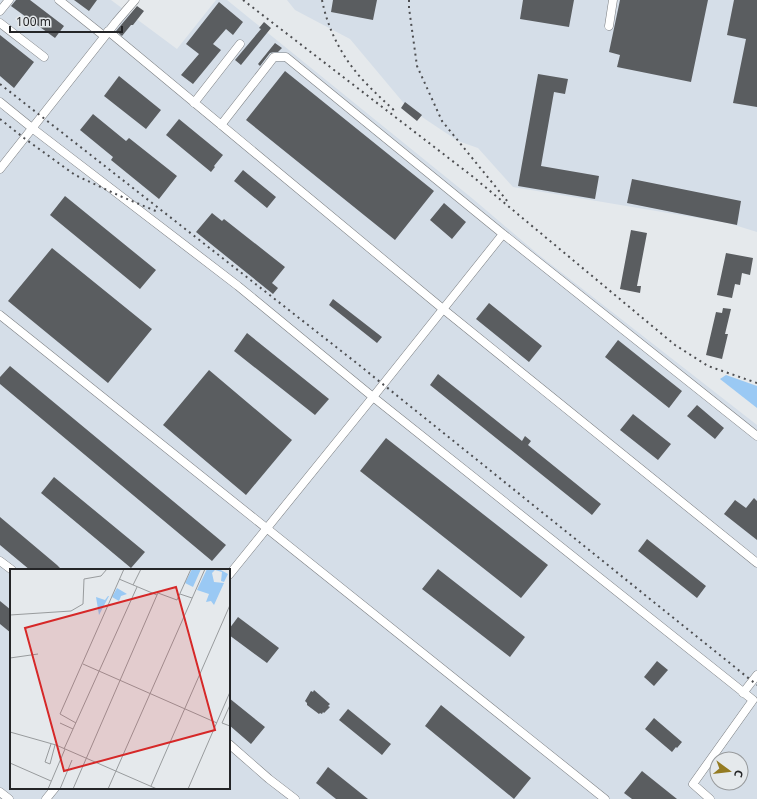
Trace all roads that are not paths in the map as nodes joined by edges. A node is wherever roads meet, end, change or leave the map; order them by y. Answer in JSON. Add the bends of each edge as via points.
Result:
{"nodes":[{"id":1,"x":9,"y":0,"type":"edge"},
{"id":2,"x":59,"y":0,"type":"edge"},
{"id":3,"x":135,"y":0,"type":"edge"},
{"id":4,"x":613,"y":0,"type":"edge"},
{"id":5,"x":0,"y":11,"type":"edge"},
{"id":6,"x":0,"y":23,"type":"edge"},
{"id":7,"x":609,"y":26,"type":"dead end"},
{"id":8,"x":106,"y":34,"type":"junction"},
{"id":9,"x":240,"y":44,"type":"dead end"},
{"id":10,"x":44,"y":57,"type":"dead end"},
{"id":11,"x":0,"y":102,"type":"edge"},
{"id":12,"x":194,"y":103,"type":"junction"},
{"id":13,"x":221,"y":125,"type":"junction"},
{"id":14,"x":32,"y":128,"type":"junction"},
{"id":15,"x":0,"y":169,"type":"edge"},
{"id":16,"x":503,"y":234,"type":"junction"},
{"id":17,"x":443,"y":309,"type":"junction"},
{"id":18,"x":0,"y":315,"type":"edge"},
{"id":19,"x":373,"y":398,"type":"junction"},
{"id":20,"x":757,"y":436,"type":"edge"},
{"id":21,"x":267,"y":528,"type":"junction"},
{"id":22,"x":0,"y":560,"type":"edge"},
{"id":23,"x":757,"y":563,"type":"edge"},
{"id":24,"x":11,"y":569,"type":"edge"},
{"id":25,"x":230,"y":574,"type":"edge"},
{"id":26,"x":757,"y":675,"type":"edge"},
{"id":27,"x":743,"y":693,"type":"junction"},
{"id":28,"x":230,"y":745,"type":"edge"},
{"id":29,"x":54,"y":789,"type":"edge"},
{"id":30,"x":0,"y":792,"type":"edge"},
{"id":31,"x":9,"y":799,"type":"edge"},
{"id":32,"x":46,"y":799,"type":"edge"},
{"id":33,"x":295,"y":799,"type":"edge"},
{"id":34,"x":605,"y":799,"type":"edge"},
{"id":35,"x":710,"y":799,"type":"edge"}],
"edges":[{"from":1,"to":5,"type":"lane"},
{"from":2,"to":8,"type":"lane"},
{"from":3,"to":8,"type":"lane"},
{"from":4,"to":7,"type":"lane"},
{"from":6,"to":10,"type":"lane"},
{"from":8,"to":12,"type":"lane"},
{"from":8,"to":14,"type":"lane"},
{"from":9,"to":12,"type":"lane"},
{"from":11,"to":14,"type":"lane"},
{"from":12,"to":13,"type":"lane"},
{"from":13,"to":16,"type":"lane","via":[[274,57],[286,57]]},
{"from":13,"to":17,"type":"lane"},
{"from":14,"to":15,"type":"lane"},
{"from":14,"to":19,"type":"lane","via":[[238,286]]},
{"from":16,"to":17,"type":"lane"},
{"from":16,"to":20,"type":"lane"},
{"from":17,"to":19,"type":"lane"},
{"from":17,"to":23,"type":"lane"},
{"from":18,"to":21,"type":"lane"},
{"from":19,"to":21,"type":"lane"},
{"from":19,"to":27,"type":"lane"},
{"from":21,"to":25,"type":"lane"},
{"from":21,"to":34,"type":"lane"},
{"from":22,"to":24,"type":"lane"},
{"from":26,"to":27,"type":"lane"},
{"from":27,"to":35,"type":"lane","via":[[753,700],[693,784]]},
{"from":28,"to":33,"type":"lane"},
{"from":29,"to":32,"type":"lane"},
{"from":30,"to":31,"type":"lane"}]}
